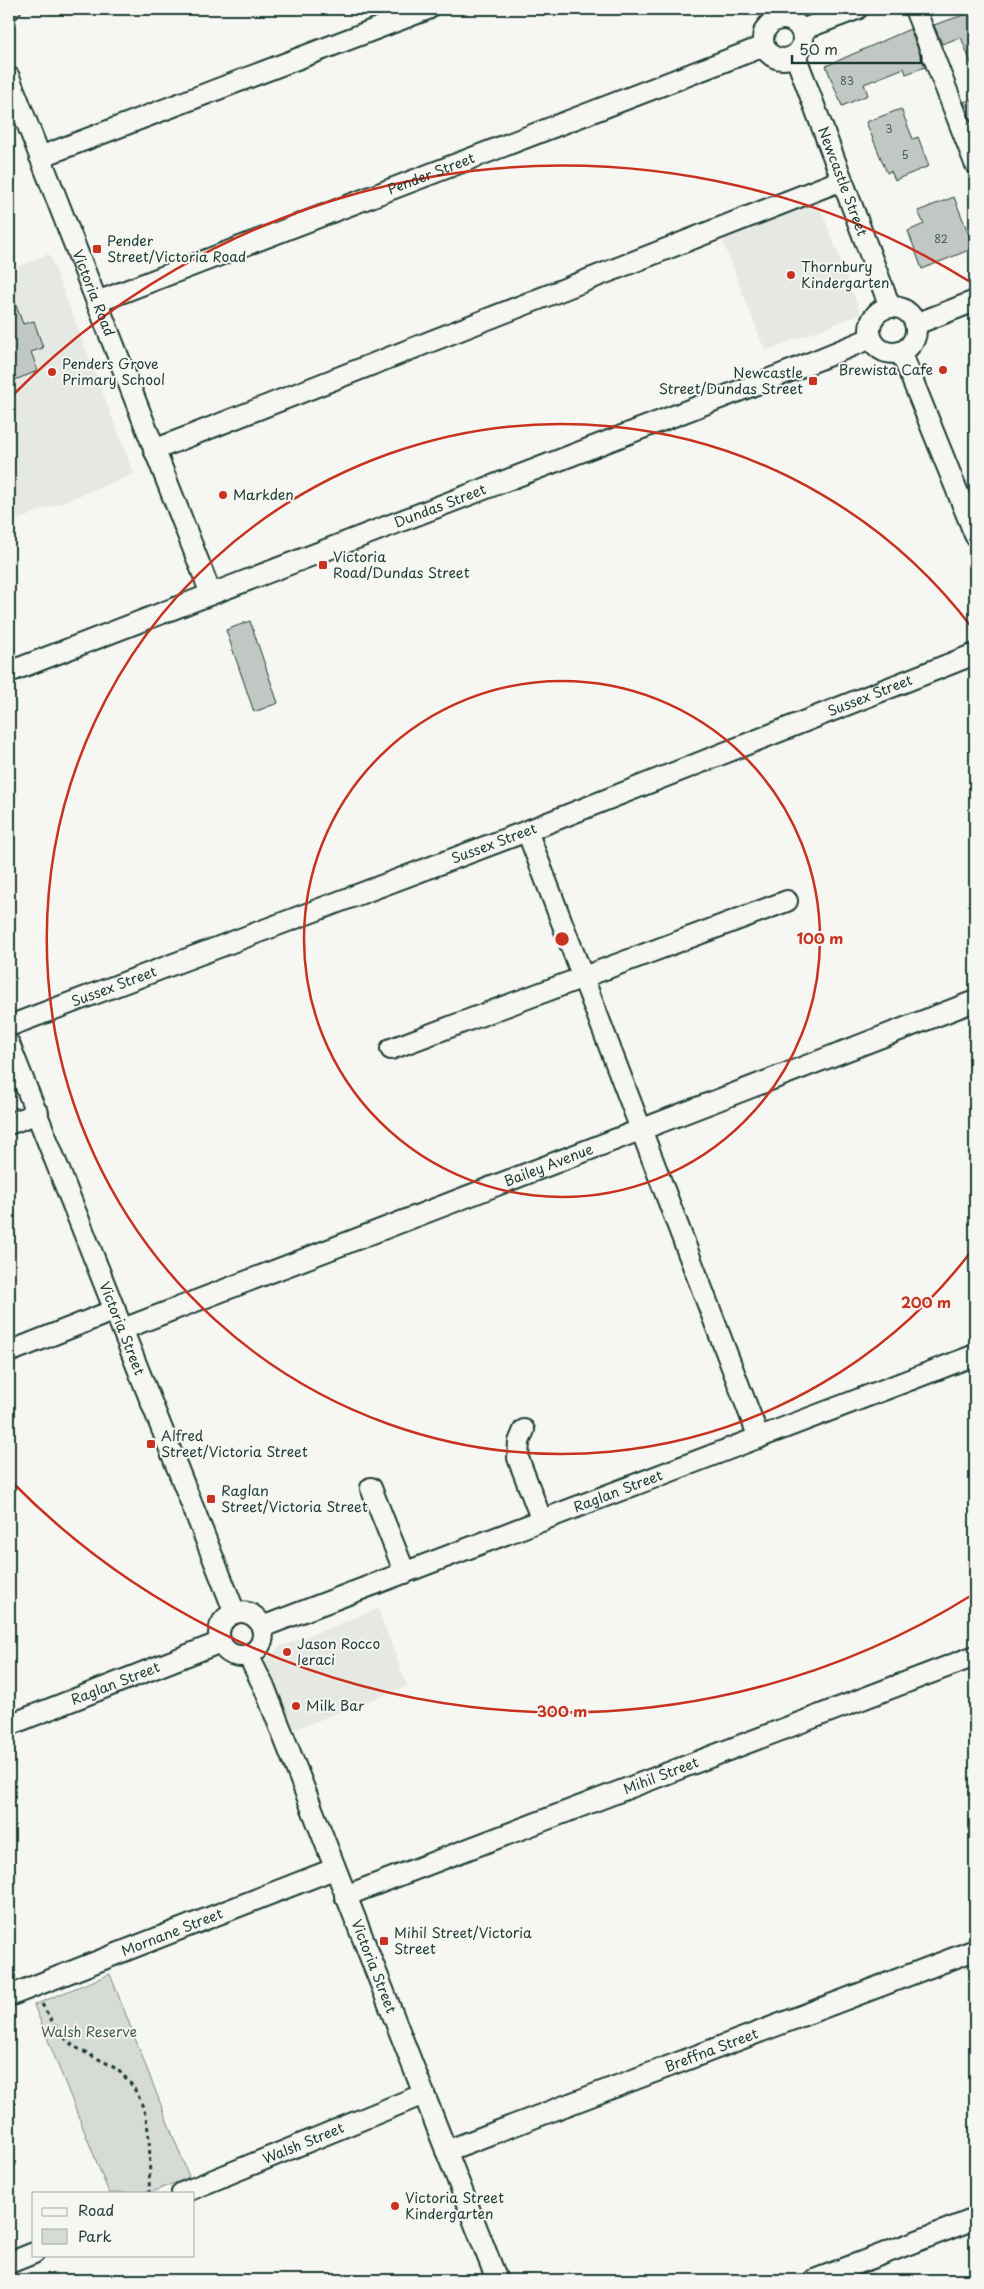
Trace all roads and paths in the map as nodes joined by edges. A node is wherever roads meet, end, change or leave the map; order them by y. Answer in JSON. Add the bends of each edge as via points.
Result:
{"nodes":[{"id":1,"x":428,"y":9,"type":"edge"},
{"id":2,"x":857,"y":9,"type":"edge"},
{"id":3,"x":915,"y":9,"type":"edge"},
{"id":4,"x":774,"y":14,"type":"edge"},
{"id":5,"x":802,"y":30,"type":"junction"},
{"id":6,"x":764,"y":46,"type":"junction"},
{"id":7,"x":795,"y":55,"type":"junction"},
{"id":8,"x":9,"y":77,"type":"edge"},
{"id":9,"x":16,"y":118,"type":"edge"},
{"id":10,"x":969,"y":131,"type":"edge"},
{"id":11,"x":40,"y":157,"type":"junction"},
{"id":12,"x":975,"y":163,"type":"edge"},
{"id":13,"x":842,"y":180,"type":"junction"},
{"id":14,"x":975,"y":301,"type":"edge"},
{"id":15,"x":97,"y":302,"type":"junction"},
{"id":16,"x":890,"y":307,"type":"junction"},
{"id":17,"x":916,"y":324,"type":"junction"},
{"id":18,"x":871,"y":338,"type":"junction"},
{"id":19,"x":901,"y":352,"type":"junction"},
{"id":20,"x":154,"y":450,"type":"junction"},
{"id":21,"x":970,"y":510,"type":"edge"},
{"id":22,"x":975,"y":535,"type":"edge"},
{"id":23,"x":211,"y":594,"type":"junction"},
{"id":24,"x":975,"y":654,"type":"edge"},
{"id":25,"x":9,"y":672,"type":"edge"},
{"id":26,"x":527,"y":831,"type":"junction"},
{"id":27,"x":787,"y":901,"type":"dead end"},
{"id":28,"x":584,"y":978,"type":"junction"},
{"id":29,"x":975,"y":1001,"type":"edge"},
{"id":30,"x":9,"y":1026,"type":"edge"},
{"id":31,"x":9,"y":1044,"type":"edge"},
{"id":32,"x":391,"y":1050,"type":"dead end"},
{"id":33,"x":38,"y":1112,"type":"junction"},
{"id":34,"x":9,"y":1124,"type":"edge"},
{"id":35,"x":641,"y":1130,"type":"junction"},
{"id":36,"x":115,"y":1310,"type":"junction"},
{"id":37,"x":122,"y":1330,"type":"junction"},
{"id":38,"x":9,"y":1352,"type":"edge"},
{"id":39,"x":975,"y":1355,"type":"edge"},
{"id":40,"x":524,"y":1430,"type":"dead end"},
{"id":41,"x":760,"y":1438,"type":"junction"},
{"id":42,"x":371,"y":1488,"type":"dead end"},
{"id":43,"x":542,"y":1520,"type":"junction"},
{"id":44,"x":404,"y":1573,"type":"junction"},
{"id":45,"x":235,"y":1613,"type":"junction"},
{"id":46,"x":262,"y":1627,"type":"junction"},
{"id":47,"x":221,"y":1642,"type":"junction"},
{"id":48,"x":248,"y":1655,"type":"junction"},
{"id":49,"x":975,"y":1656,"type":"edge"},
{"id":50,"x":10,"y":1721,"type":"edge"},
{"id":51,"x":334,"y":1868,"type":"junction"},
{"id":52,"x":345,"y":1896,"type":"junction"},
{"id":53,"x":975,"y":1950,"type":"edge"},
{"id":54,"x":9,"y":1996,"type":"edge"},
{"id":55,"x":42,"y":2004,"type":"dead end"},
{"id":56,"x":424,"y":2094,"type":"junction"},
{"id":57,"x":446,"y":2151,"type":"junction"},
{"id":58,"x":150,"y":2192,"type":"edge"},
{"id":59,"x":184,"y":2192,"type":"edge"},
{"id":60,"x":975,"y":2219,"type":"edge"},
{"id":61,"x":32,"y":2254,"type":"edge"},
{"id":62,"x":9,"y":2263,"type":"edge"},
{"id":63,"x":497,"y":2280,"type":"edge"},
{"id":64,"x":814,"y":2280,"type":"edge"}],
"edges":[{"from":1,"to":11,"type":"street"},
{"from":2,"to":5,"type":"street"},
{"from":3,"to":10,"type":"street"},
{"from":4,"to":5,"type":"street","via":[[793,21]]},
{"from":4,"to":6,"type":"street","via":[[763,33]]},
{"from":5,"to":7,"type":"street","via":[[802,46]]},
{"from":6,"to":7,"type":"street","via":[[771,56],[777,58]]},
{"from":6,"to":15,"type":"street","name":"Pender Street"},
{"from":7,"to":13,"type":"street","name":"Newcastle Street"},
{"from":8,"to":9,"type":"street","name":"Victoria Road"},
{"from":9,"to":11,"type":"street","name":"Victoria Road"},
{"from":10,"to":12,"type":"street"},
{"from":11,"to":15,"type":"street","name":"Victoria Road"},
{"from":13,"to":16,"type":"street","name":"Newcastle Street"},
{"from":13,"to":20,"type":"street"},
{"from":14,"to":17,"type":"street"},
{"from":15,"to":20,"type":"street","name":"Victoria Road"},
{"from":16,"to":17,"type":"street","via":[[909,313]]},
{"from":16,"to":18,"type":"street","via":[[873,318]]},
{"from":17,"to":19,"type":"street","via":[[912,344]]},
{"from":18,"to":19,"type":"street","via":[[886,353]]},
{"from":18,"to":23,"type":"street","name":"Dundas Street"},
{"from":19,"to":21,"type":"street"},
{"from":20,"to":23,"type":"street","name":"Victoria Road"},
{"from":21,"to":22,"type":"street"},
{"from":23,"to":25,"type":"street","name":"Dundas Street"},
{"from":24,"to":26,"type":"street","name":"Sussex Street"},
{"from":26,"to":28,"type":"street"},
{"from":26,"to":30,"type":"street","name":"Sussex Street"},
{"from":27,"to":28,"type":"street"},
{"from":28,"to":32,"type":"street"},
{"from":28,"to":35,"type":"street"},
{"from":29,"to":35,"type":"street","name":"Bailey Avenue"},
{"from":31,"to":33,"type":"street","name":"Victoria Street"},
{"from":33,"to":34,"type":"street"},
{"from":33,"to":36,"type":"street","name":"Victoria Street"},
{"from":35,"to":37,"type":"street","name":"Bailey Avenue"},
{"from":35,"to":41,"type":"street"},
{"from":36,"to":37,"type":"street","name":"Victoria Street"},
{"from":36,"to":38,"type":"street"},
{"from":37,"to":45,"type":"street","name":"Victoria Street"},
{"from":39,"to":41,"type":"street","name":"Raglan Street"},
{"from":40,"to":43,"type":"street","via":[[518,1458]]},
{"from":41,"to":43,"type":"street","name":"Raglan Street"},
{"from":42,"to":44,"type":"street"},
{"from":43,"to":44,"type":"street","name":"Raglan Street"},
{"from":44,"to":46,"type":"street","name":"Raglan Street"},
{"from":45,"to":46,"type":"street","via":[[248,1614]]},
{"from":45,"to":47,"type":"street","via":[[220,1628]]},
{"from":46,"to":48,"type":"street","via":[[261,1644]]},
{"from":47,"to":48,"type":"street","via":[[235,1655]]},
{"from":47,"to":50,"type":"street","name":"Raglan Street"},
{"from":48,"to":51,"type":"street","name":"Victoria Street","via":[[265,1689]]},
{"from":49,"to":52,"type":"street","name":"Mihil Street"},
{"from":51,"to":52,"type":"street","name":"Victoria Street"},
{"from":51,"to":54,"type":"street","name":"Mornane Street"},
{"from":52,"to":56,"type":"street","name":"Victoria Street"},
{"from":53,"to":57,"type":"street","name":"Breffna Street"},
{"from":55,"to":58,"type":"path","via":[[52,2023],[71,2044],[124,2076],[136,2093],[149,2134]]},
{"from":56,"to":57,"type":"street","name":"Victoria Street"},
{"from":56,"to":59,"type":"street","name":"Walsh Street"},
{"from":57,"to":63,"type":"street","name":"Victoria Street"},
{"from":60,"to":64,"type":"street"},
{"from":61,"to":62,"type":"street"}]}
